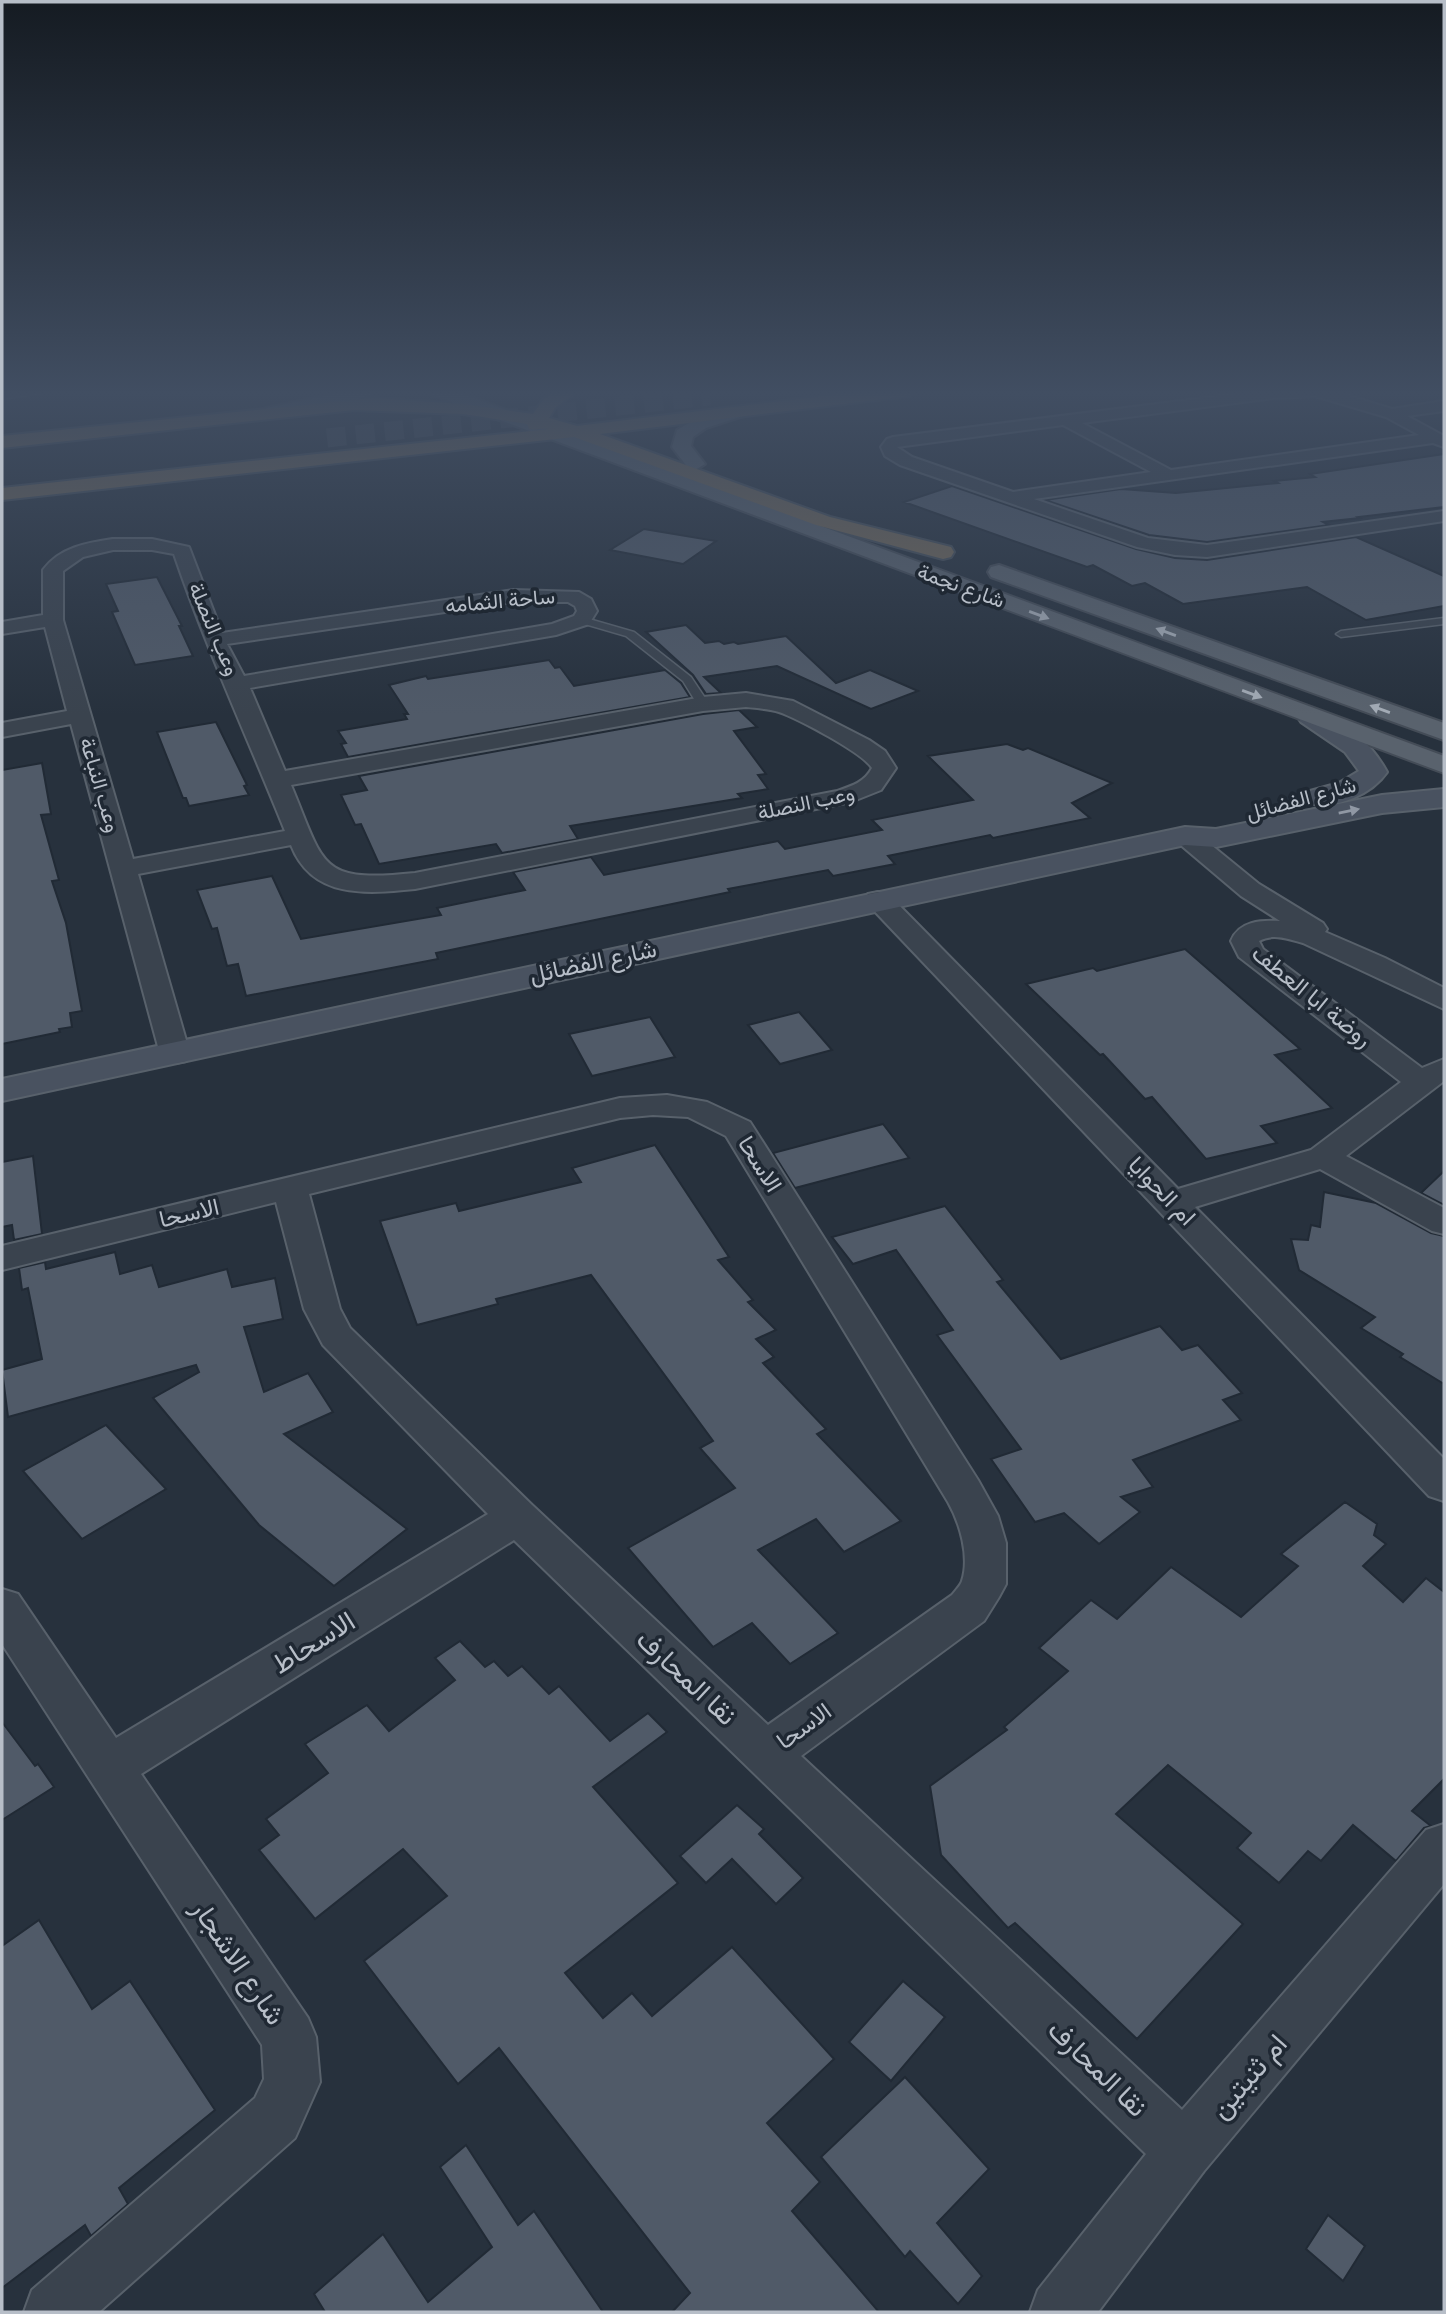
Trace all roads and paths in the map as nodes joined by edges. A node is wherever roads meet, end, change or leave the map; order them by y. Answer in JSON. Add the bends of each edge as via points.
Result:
{"nodes":[{"id":1,"x":725,"y":499,"type":"edge"},
{"id":2,"x":757,"y":499,"type":"edge"},
{"id":3,"x":794,"y":499,"type":"edge"},
{"id":4,"x":1022,"y":499,"type":"edge"},
{"id":5,"x":1444,"y":516,"type":"edge"},
{"id":6,"x":103,"y":547,"type":"joint"},
{"id":7,"x":943,"y":552,"type":"junction"},
{"id":8,"x":53,"y":620,"type":"junction"},
{"id":9,"x":582,"y":620,"type":"junction"},
{"id":10,"x":1444,"y":621,"type":"edge"},
{"id":11,"x":2,"y":628,"type":"edge"},
{"id":12,"x":1341,"y":634,"type":"dead end"},
{"id":13,"x":214,"y":640,"type":"junction"},
{"id":14,"x":237,"y":684,"type":"junction"},
{"id":15,"x":703,"y":704,"type":"junction"},
{"id":16,"x":80,"y":716,"type":"junction"},
{"id":17,"x":1310,"y":716,"type":"junction"},
{"id":18,"x":2,"y":730,"type":"edge"},
{"id":19,"x":1444,"y":733,"type":"edge"},
{"id":20,"x":1444,"y":765,"type":"edge"},
{"id":21,"x":278,"y":780,"type":"junction"},
{"id":22,"x":1444,"y":799,"type":"edge"},
{"id":23,"x":299,"y":836,"type":"junction"},
{"id":24,"x":1185,"y":836,"type":"junction"},
{"id":25,"x":124,"y":869,"type":"junction"},
{"id":26,"x":878,"y":900,"type":"junction"},
{"id":27,"x":1333,"y":944,"type":"junction"},
{"id":28,"x":1444,"y":1000,"type":"edge"},
{"id":29,"x":175,"y":1054,"type":"junction"},
{"id":30,"x":1432,"y":1075,"type":"edge"},
{"id":31,"x":2,"y":1090,"type":"edge"},
{"id":32,"x":1323,"y":1157,"type":"junction"},
{"id":33,"x":290,"y":1189,"type":"junction"},
{"id":34,"x":1173,"y":1202,"type":"junction"},
{"id":35,"x":1444,"y":1223,"type":"edge"},
{"id":36,"x":2,"y":1258,"type":"edge"},
{"id":37,"x":1444,"y":1485,"type":"edge"},
{"id":38,"x":517,"y":1517,"type":"junction"},
{"id":39,"x":2,"y":1607,"type":"edge"},
{"id":40,"x":767,"y":1753,"type":"junction"},
{"id":41,"x":109,"y":1768,"type":"junction"},
{"id":42,"x":1444,"y":1847,"type":"edge"},
{"id":43,"x":1184,"y":2151,"type":"junction"},
{"id":44,"x":54,"y":2312,"type":"edge"},
{"id":45,"x":1060,"y":2312,"type":"edge"}],
"edges":[{"from":1,"to":17,"type":"main road","name":"شارع نجمة","one_way":true},
{"from":2,"to":7,"type":"highway","via":[[823,522]]},
{"from":3,"to":7,"type":"main road","name":"شارع نجمة"},
{"from":4,"to":5,"type":"street","via":[[1175,550],[1208,551]]},
{"from":6,"to":8,"type":"street","name":"وعب النباعة","via":[[57,563],[53,570]]},
{"from":6,"to":13,"type":"street","name":"وعب النصلة","via":[[149,543],[183,551]]},
{"from":19,"to":7,"type":"main road","name":"شارع نجمة","one_way":true},
{"from":8,"to":11,"type":"street"},
{"from":8,"to":16,"type":"street","name":"وعب النباعة"},
{"from":9,"to":13,"type":"street","name":"ساحة الثمامه","via":[[587,611],[584,603],[572,596],[545,594]]},
{"from":9,"to":14,"type":"street","name":"ساحة الثمامه","via":[[556,629]]},
{"from":9,"to":15,"type":"lane","via":[[630,634],[687,679]]},
{"from":10,"to":12,"type":"lane"},
{"from":13,"to":14,"type":"street","name":"وعب النصلة"},
{"from":14,"to":21,"type":"street","name":"وعب النصلة"},
{"from":15,"to":21,"type":"street","name":"وعب النصلة"},
{"from":15,"to":23,"type":"street","name":"وعب النصلة","via":[[746,700],[785,706],[861,745],[877,756],[884,768],[879,780],[866,790],[842,797],[415,881],[345,883],[322,874],[310,861]]},
{"from":16,"to":18,"type":"street"},
{"from":16,"to":25,"type":"street","name":"وعب النباعة"},
{"from":17,"to":20,"type":"main road","name":"شارع نجمة"},
{"from":17,"to":24,"type":"street","name":"شارع الفضائل","via":[[1368,761],[1373,772],[1366,781],[1350,790],[1208,822]]},
{"from":21,"to":23,"type":"street","name":"وعب النصلة"},
{"from":24,"to":22,"type":"street","name":"شارع الفضائل","one_way":true,"via":[[1216,838],[1382,804]]},
{"from":23,"to":25,"type":"street"},
{"from":24,"to":26,"type":"street","name":"شارع الفضائل"},
{"from":24,"to":27,"type":"street","via":[[1250,890]]},
{"from":25,"to":29,"type":"street","name":"وعب النباعة"},
{"from":26,"to":29,"type":"street","name":"شارع الفضائل"},
{"from":26,"to":34,"type":"street","name":"ام الحوايا"},
{"from":27,"to":28,"type":"street","name":"روضة ابا العطف"},
{"from":27,"to":30,"type":"street","name":"روضة ابا العطف","via":[[1305,932],[1279,928],[1256,931],[1245,940],[1253,955]]},
{"from":29,"to":31,"type":"street","name":"شارع الفضائل"},
{"from":30,"to":32,"type":"street","name":"روضة ابا العطف"},
{"from":32,"to":34,"type":"street","name":"روضة ابا العطف"},
{"from":32,"to":35,"type":"street"},
{"from":33,"to":36,"type":"street","name":"الاسحا"},
{"from":33,"to":38,"type":"street","name":"نقا المحارف","via":[[322,1309],[337,1336]]},
{"from":33,"to":40,"type":"street","name":"الاسحا","via":[[655,1103],[716,1114],[738,1129],[963,1491],[985,1543],[984,1584],[968,1608]]},
{"from":34,"to":37,"type":"street","name":"ام الحوايا"},
{"from":38,"to":40,"type":"street","name":"نقا المحارف"},
{"from":38,"to":41,"type":"street","name":"الاسحاط"},
{"from":39,"to":41,"type":"street","name":"شارع الاشجار"},
{"from":40,"to":43,"type":"street","name":"نقا المحارف"},
{"from":41,"to":44,"type":"street","name":"شارع الاشجار","via":[[289,2037],[292,2082],[275,2118]]},
{"from":42,"to":43,"type":"street","name":"ام ثنيتين"},
{"from":43,"to":45,"type":"street","name":"ام ثنيتين"}]}
